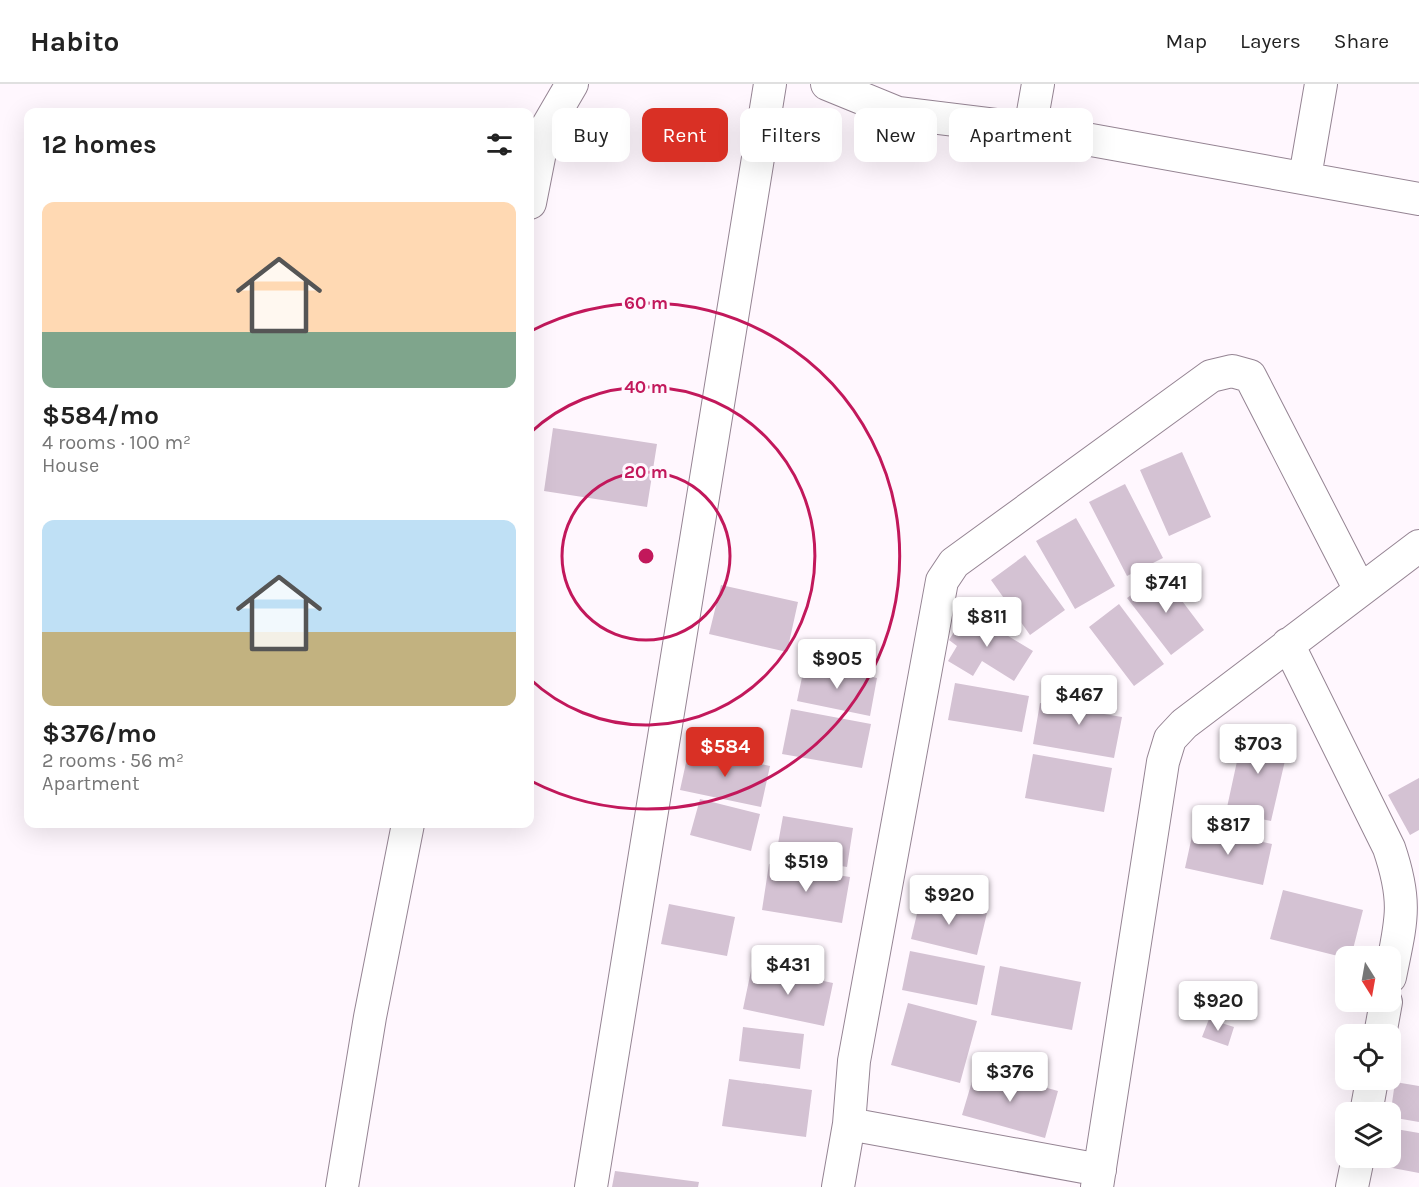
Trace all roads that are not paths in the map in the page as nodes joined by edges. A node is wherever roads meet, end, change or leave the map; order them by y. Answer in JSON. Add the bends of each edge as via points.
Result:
{"nodes":[{"id":1,"x":572,"y":84,"type":"edge"},
{"id":2,"x":770,"y":84,"type":"edge"},
{"id":3,"x":827,"y":84,"type":"edge"},
{"id":4,"x":1038,"y":84,"type":"edge"},
{"id":5,"x":1321,"y":84,"type":"edge"},
{"id":6,"x":1034,"y":108,"type":"edge"},
{"id":7,"x":949,"y":119,"type":"edge"},
{"id":8,"x":1093,"y":140,"type":"edge"},
{"id":9,"x":1305,"y":177,"type":"junction"},
{"id":10,"x":534,"y":181,"type":"edge"},
{"id":11,"x":1419,"y":199,"type":"edge"},
{"id":12,"x":1419,"y":546,"type":"edge"},
{"id":13,"x":1360,"y":590,"type":"junction"},
{"id":14,"x":1288,"y":644,"type":"junction"},
{"id":15,"x":407,"y":828,"type":"edge"},
{"id":16,"x":1396,"y":946,"type":"edge"},
{"id":17,"x":849,"y":1124,"type":"junction"},
{"id":18,"x":1356,"y":1168,"type":"edge"},
{"id":19,"x":1098,"y":1178,"type":"edge"},
{"id":20,"x":342,"y":1187,"type":"edge"},
{"id":21,"x":591,"y":1187,"type":"edge"},
{"id":22,"x":838,"y":1187,"type":"edge"},
{"id":23,"x":1352,"y":1187,"type":"edge"}],
"edges":[{"from":1,"to":10,"type":"street","via":[[543,132]]},
{"from":2,"to":21,"type":"street"},
{"from":3,"to":7,"type":"street","via":[[898,113]]},
{"from":4,"to":6,"type":"street"},
{"from":5,"to":9,"type":"street"},
{"from":8,"to":9,"type":"street"},
{"from":9,"to":11,"type":"street"},
{"from":12,"to":13,"type":"street"},
{"from":13,"to":14,"type":"street"},
{"from":13,"to":17,"type":"street","via":[[1250,376],[1232,372],[1212,376],[954,562],[942,581],[854,1061]]},
{"from":14,"to":16,"type":"street","via":[[1389,848],[1400,880],[1403,910]]},
{"from":14,"to":19,"type":"street","via":[[1170,739],[1162,762]]},
{"from":15,"to":20,"type":"street"},
{"from":17,"to":19,"type":"street"},
{"from":17,"to":22,"type":"street"},
{"from":18,"to":23,"type":"street"}]}
